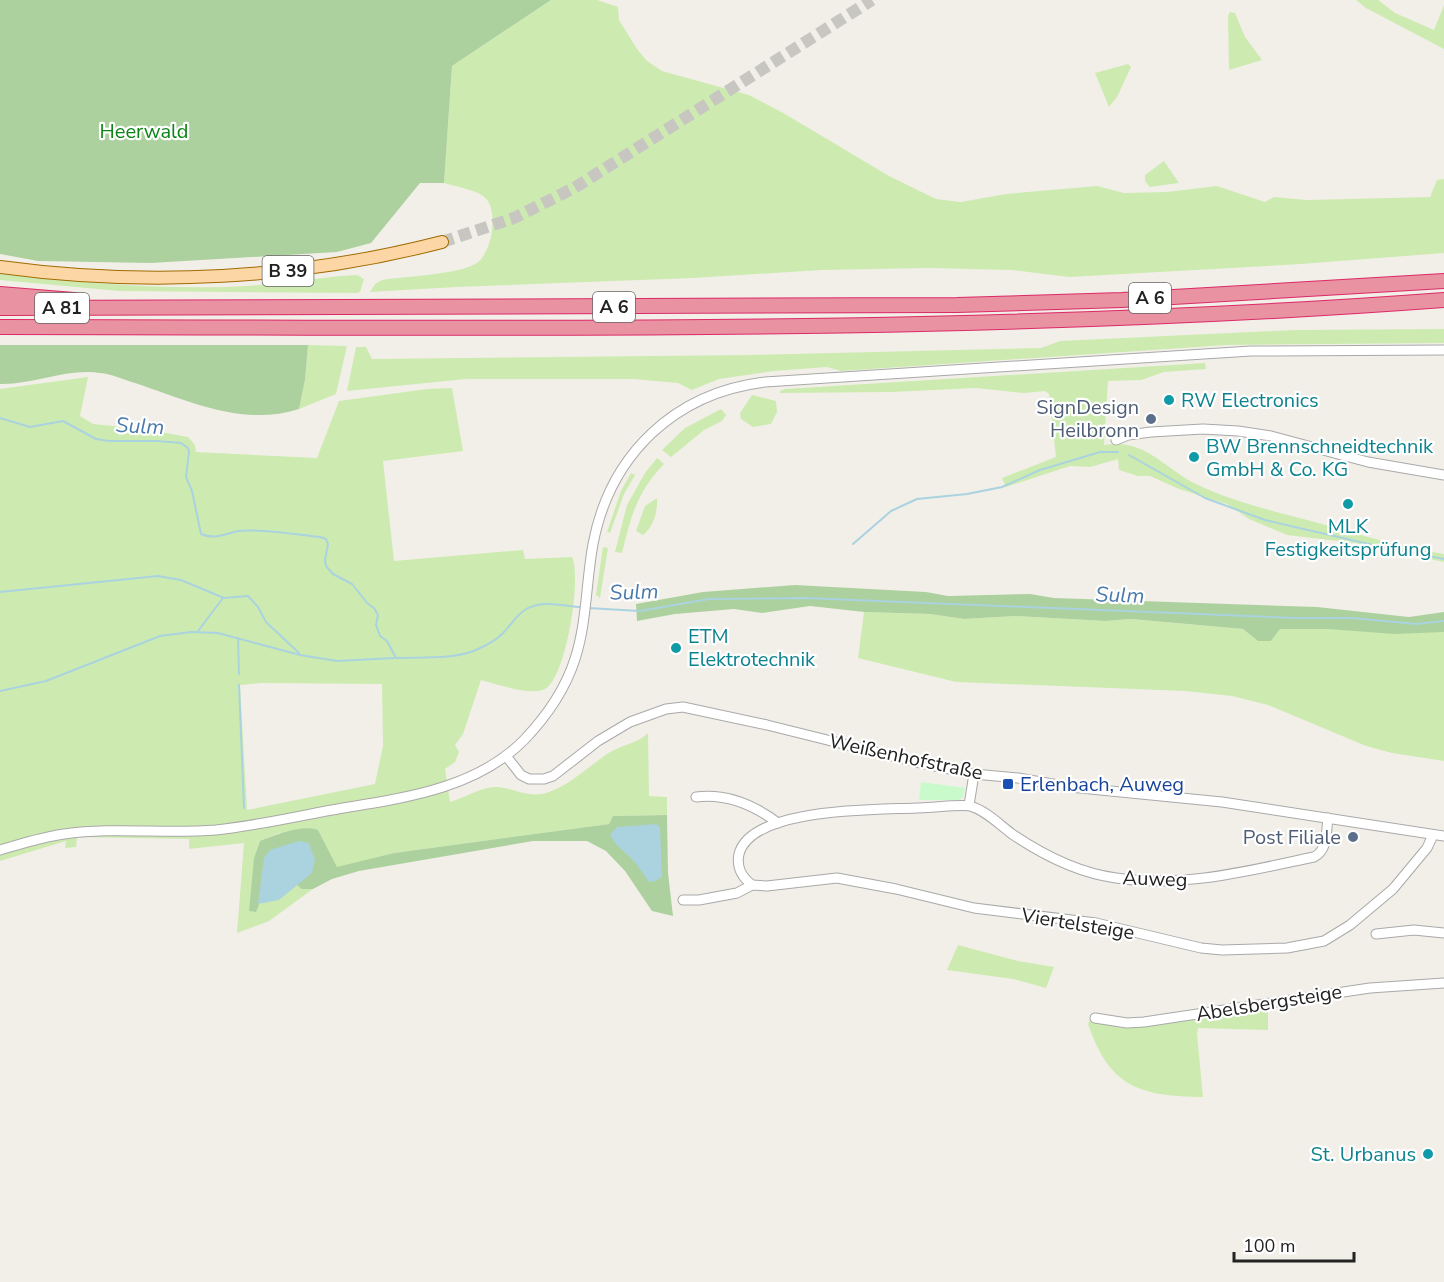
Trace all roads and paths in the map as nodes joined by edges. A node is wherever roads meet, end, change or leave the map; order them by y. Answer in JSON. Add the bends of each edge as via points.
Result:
{"nodes":[{"id":1,"x":442,"y":242,"type":"tunnel mouth"},
{"id":2,"x":0,"y":267,"type":"edge"},
{"id":3,"x":1444,"y":281,"type":"edge"},
{"id":4,"x":0,"y":294,"type":"edge"},
{"id":5,"x":1444,"y":300,"type":"edge"},
{"id":6,"x":123,"y":307,"type":"junction"},
{"id":7,"x":0,"y":308,"type":"edge"},
{"id":8,"x":0,"y":327,"type":"edge"},
{"id":9,"x":1444,"y":350,"type":"edge"},
{"id":10,"x":1116,"y":440,"type":"dead end"},
{"id":11,"x":1444,"y":475,"type":"edge"},
{"id":12,"x":506,"y":756,"type":"junction"},
{"id":13,"x":974,"y":774,"type":"junction"},
{"id":14,"x":696,"y":797,"type":"dead end"},
{"id":15,"x":969,"y":805,"type":"junction"},
{"id":16,"x":1328,"y":818,"type":"junction"},
{"id":17,"x":778,"y":823,"type":"junction"},
{"id":18,"x":1433,"y":835,"type":"junction"},
{"id":19,"x":1444,"y":836,"type":"edge"},
{"id":20,"x":0,"y":850,"type":"edge"},
{"id":21,"x":752,"y":885,"type":"junction"},
{"id":22,"x":683,"y":900,"type":"dead end"},
{"id":23,"x":1444,"y":933,"type":"edge"},
{"id":24,"x":1376,"y":934,"type":"dead end"},
{"id":25,"x":1444,"y":984,"type":"edge"},
{"id":26,"x":1095,"y":1018,"type":"dead end"}],
"edges":[{"from":1,"to":2,"type":"main road","number":"B 39","via":[[346,263],[249,274],[88,275]]},
{"from":3,"to":6,"type":"highway","number":"A 6","via":[[1042,303]]},
{"from":4,"to":6,"type":"highway","number":"A 6"},
{"from":5,"to":8,"type":"highway","number":"A 6","via":[[1274,312],[980,323]]},
{"from":6,"to":7,"type":"highway","number":"A 81"},
{"from":9,"to":12,"type":"street","via":[[1251,351],[765,382],[728,389],[691,404],[647,437],[612,486],[598,523],[575,659],[544,718]]},
{"from":10,"to":11,"type":"street","via":[[1160,432],[1238,431],[1368,462]]},
{"from":12,"to":13,"type":"street","name":"Weißenhofstraße","via":[[521,775],[544,779],[630,722],[683,707]]},
{"from":12,"to":20,"type":"street","via":[[438,789],[249,826],[64,834]]},
{"from":13,"to":15,"type":"street"},
{"from":13,"to":16,"type":"street","name":"Weißenhofstraße"},
{"from":14,"to":17,"type":"street","via":[[706,795],[747,803]]},
{"from":15,"to":16,"type":"street","name":"Auweg","via":[[1025,843],[1073,867],[1115,878],[1153,881],[1201,879],[1314,857],[1325,846]]},
{"from":15,"to":17,"type":"street","via":[[825,812]]},
{"from":16,"to":18,"type":"street","name":"Weißenhofstraße"},
{"from":17,"to":21,"type":"street","via":[[748,839],[739,852],[741,875]]},
{"from":18,"to":19,"type":"street","name":"Weißenhofstraße"},
{"from":18,"to":21,"type":"street","name":"Viertelsteige","via":[[1400,881],[1350,925],[1324,941],[1287,948],[1201,948],[1096,923],[974,908],[852,879]]},
{"from":21,"to":22,"type":"street","name":"Viertelsteige","via":[[737,893]]},
{"from":23,"to":24,"type":"street","via":[[1414,930]]},
{"from":25,"to":26,"type":"street","name":"Abelsbergsteige","via":[[1370,988],[1144,1022]]}]}
